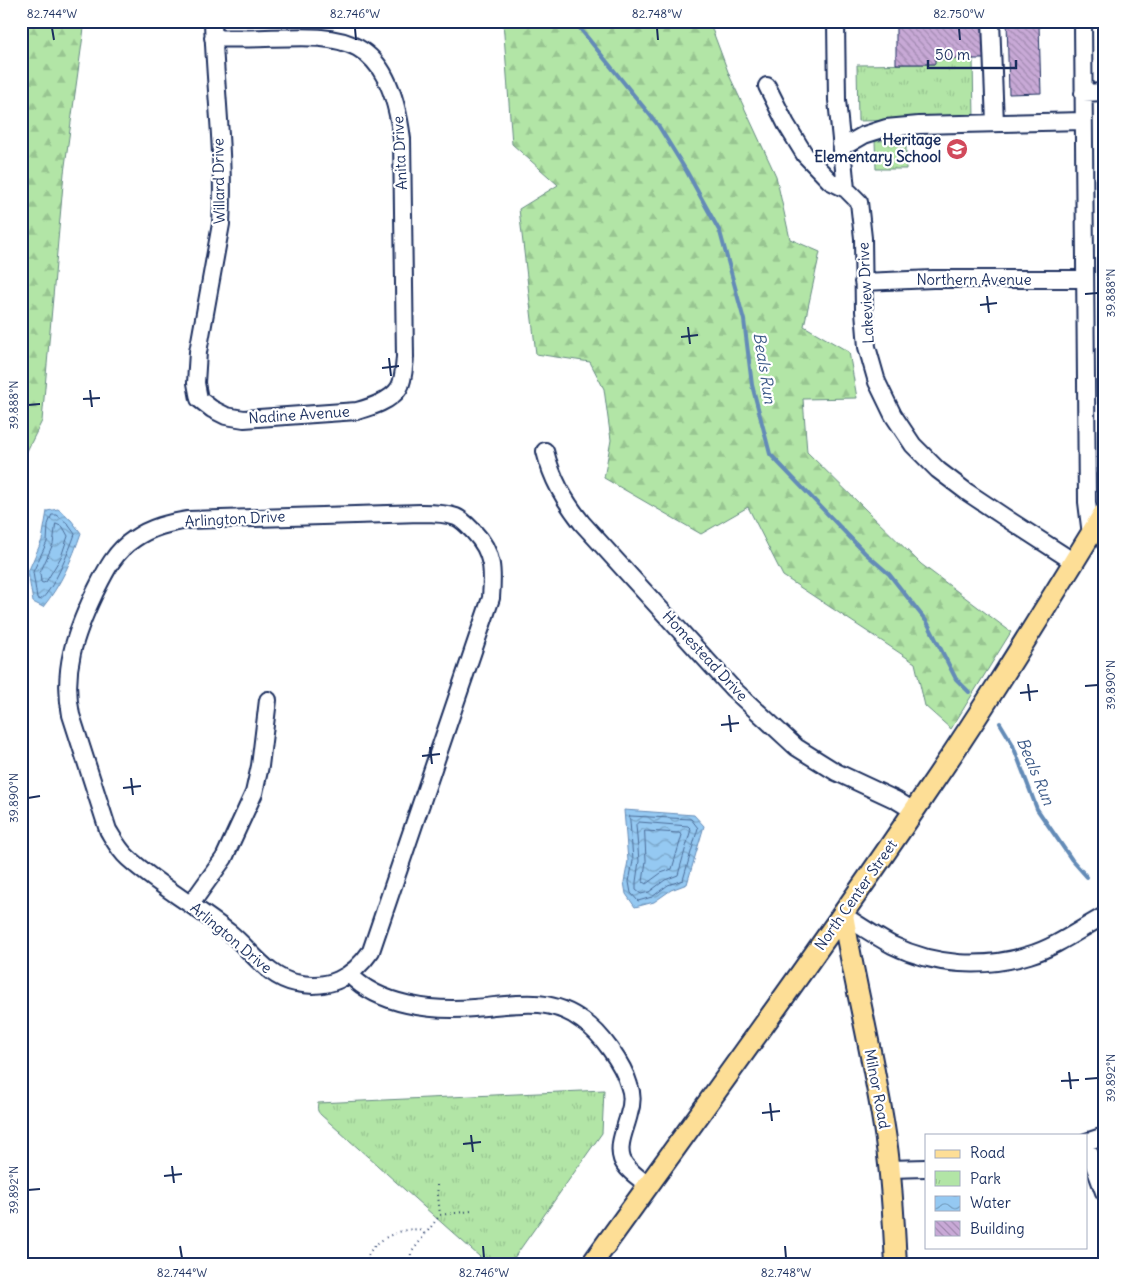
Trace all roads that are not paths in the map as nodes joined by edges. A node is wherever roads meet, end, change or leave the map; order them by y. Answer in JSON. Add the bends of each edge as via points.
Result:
{"nodes":[{"id":1,"x":836,"y":21,"type":"edge"},
{"id":2,"x":991,"y":21,"type":"edge"},
{"id":3,"x":1083,"y":21,"type":"edge"},
{"id":4,"x":213,"y":29,"type":"edge"},
{"id":5,"x":768,"y":86,"type":"dead end"},
{"id":6,"x":1104,"y":92,"type":"edge"},
{"id":7,"x":1083,"y":93,"type":"junction"},
{"id":8,"x":1083,"y":121,"type":"junction"},
{"id":9,"x":995,"y":124,"type":"junction"},
{"id":10,"x":841,"y":144,"type":"junction"},
{"id":11,"x":846,"y":189,"type":"junction"},
{"id":12,"x":1085,"y":279,"type":"junction"},
{"id":13,"x":864,"y":282,"type":"junction"},
{"id":14,"x":399,"y":388,"type":"joint"},
{"id":15,"x":199,"y":399,"type":"joint"},
{"id":16,"x":545,"y":451,"type":"dead end"},
{"id":17,"x":1104,"y":513,"type":"edge"},
{"id":18,"x":1091,"y":535,"type":"junction"},
{"id":19,"x":1074,"y":562,"type":"junction"},
{"id":20,"x":268,"y":700,"type":"dead end"},
{"id":21,"x":914,"y":811,"type":"junction"},
{"id":22,"x":191,"y":904,"type":"junction"},
{"id":23,"x":842,"y":915,"type":"junction"},
{"id":24,"x":1104,"y":916,"type":"edge"},
{"id":25,"x":350,"y":975,"type":"junction"},
{"id":26,"x":1104,"y":1136,"type":"edge"},
{"id":27,"x":1088,"y":1142,"type":"edge"},
{"id":28,"x":1088,"y":1148,"type":"edge"},
{"id":29,"x":925,"y":1168,"type":"edge"},
{"id":30,"x":890,"y":1169,"type":"junction"},
{"id":31,"x":648,"y":1186,"type":"junction"},
{"id":32,"x":1104,"y":1192,"type":"edge"},
{"id":33,"x":591,"y":1265,"type":"edge"},
{"id":34,"x":896,"y":1265,"type":"edge"}],
"edges":[{"from":1,"to":10,"type":"street"},
{"from":2,"to":9,"type":"street"},
{"from":3,"to":7,"type":"street"},
{"from":4,"to":14,"type":"street","name":"Anita Drive","via":[[239,39],[291,36],[342,40],[371,57],[390,85],[399,116],[403,157],[406,337]]},
{"from":4,"to":15,"type":"street","name":"Willard Drive","via":[[222,207],[198,352],[196,383]]},
{"from":5,"to":11,"type":"street","name":"Lakeview Drive","via":[[805,155],[830,181]]},
{"from":6,"to":7,"type":"street"},
{"from":7,"to":8,"type":"street"},
{"from":8,"to":9,"type":"street"},
{"from":8,"to":12,"type":"street"},
{"from":9,"to":10,"type":"street","via":[[886,128]]},
{"from":10,"to":11,"type":"street"},
{"from":11,"to":13,"type":"street","name":"Lakeview Drive","via":[[859,202]]},
{"from":12,"to":13,"type":"street","name":"Northern Avenue"},
{"from":12,"to":18,"type":"street","via":[[1087,502]]},
{"from":13,"to":19,"type":"street","name":"Lakeview Drive","via":[[867,347],[877,382],[913,445],[966,492]]},
{"from":14,"to":15,"type":"street","name":"Nadine Avenue","via":[[387,399],[357,411],[244,419],[226,416]]},
{"from":16,"to":21,"type":"street","name":"Homestead Drive","via":[[549,470],[566,503],[733,689],[790,742],[818,763]]},
{"from":17,"to":18,"type":"main road","name":"North Center Street"},
{"from":18,"to":19,"type":"main road","name":"North Center Street"},
{"from":19,"to":21,"type":"main road","name":"North Center Street"},
{"from":20,"to":22,"type":"street","via":[[254,793],[224,858]]},
{"from":21,"to":23,"type":"main road","name":"North Center Street"},
{"from":22,"to":25,"type":"street","name":"Arlington Drive","via":[[230,933],[282,980],[306,985],[323,984]]},
{"from":22,"to":25,"type":"street","name":"Arlington Drive","via":[[147,873],[117,846],[108,830],[71,715],[68,684],[74,640],[106,569],[122,548],[144,533],[188,520],[420,513],[456,518],[482,540],[490,557],[493,575],[491,598],[379,929],[371,950]]},
{"from":23,"to":24,"type":"street","via":[[892,945],[925,958],[960,964],[996,963],[1031,954]]},
{"from":23,"to":30,"type":"main road","name":"Milnor Road","via":[[875,1074]]},
{"from":23,"to":31,"type":"main road","name":"North Center Street"},
{"from":25,"to":31,"type":"street","via":[[371,992],[421,1006],[465,1009],[527,1003],[559,1008],[585,1022],[601,1038],[630,1085],[632,1100],[621,1157],[632,1173]]},
{"from":26,"to":27,"type":"street"},
{"from":28,"to":32,"type":"street"},
{"from":29,"to":30,"type":"street"},
{"from":30,"to":34,"type":"main road","name":"Milnor Road"},
{"from":31,"to":33,"type":"main road","name":"North Center Street"}]}
